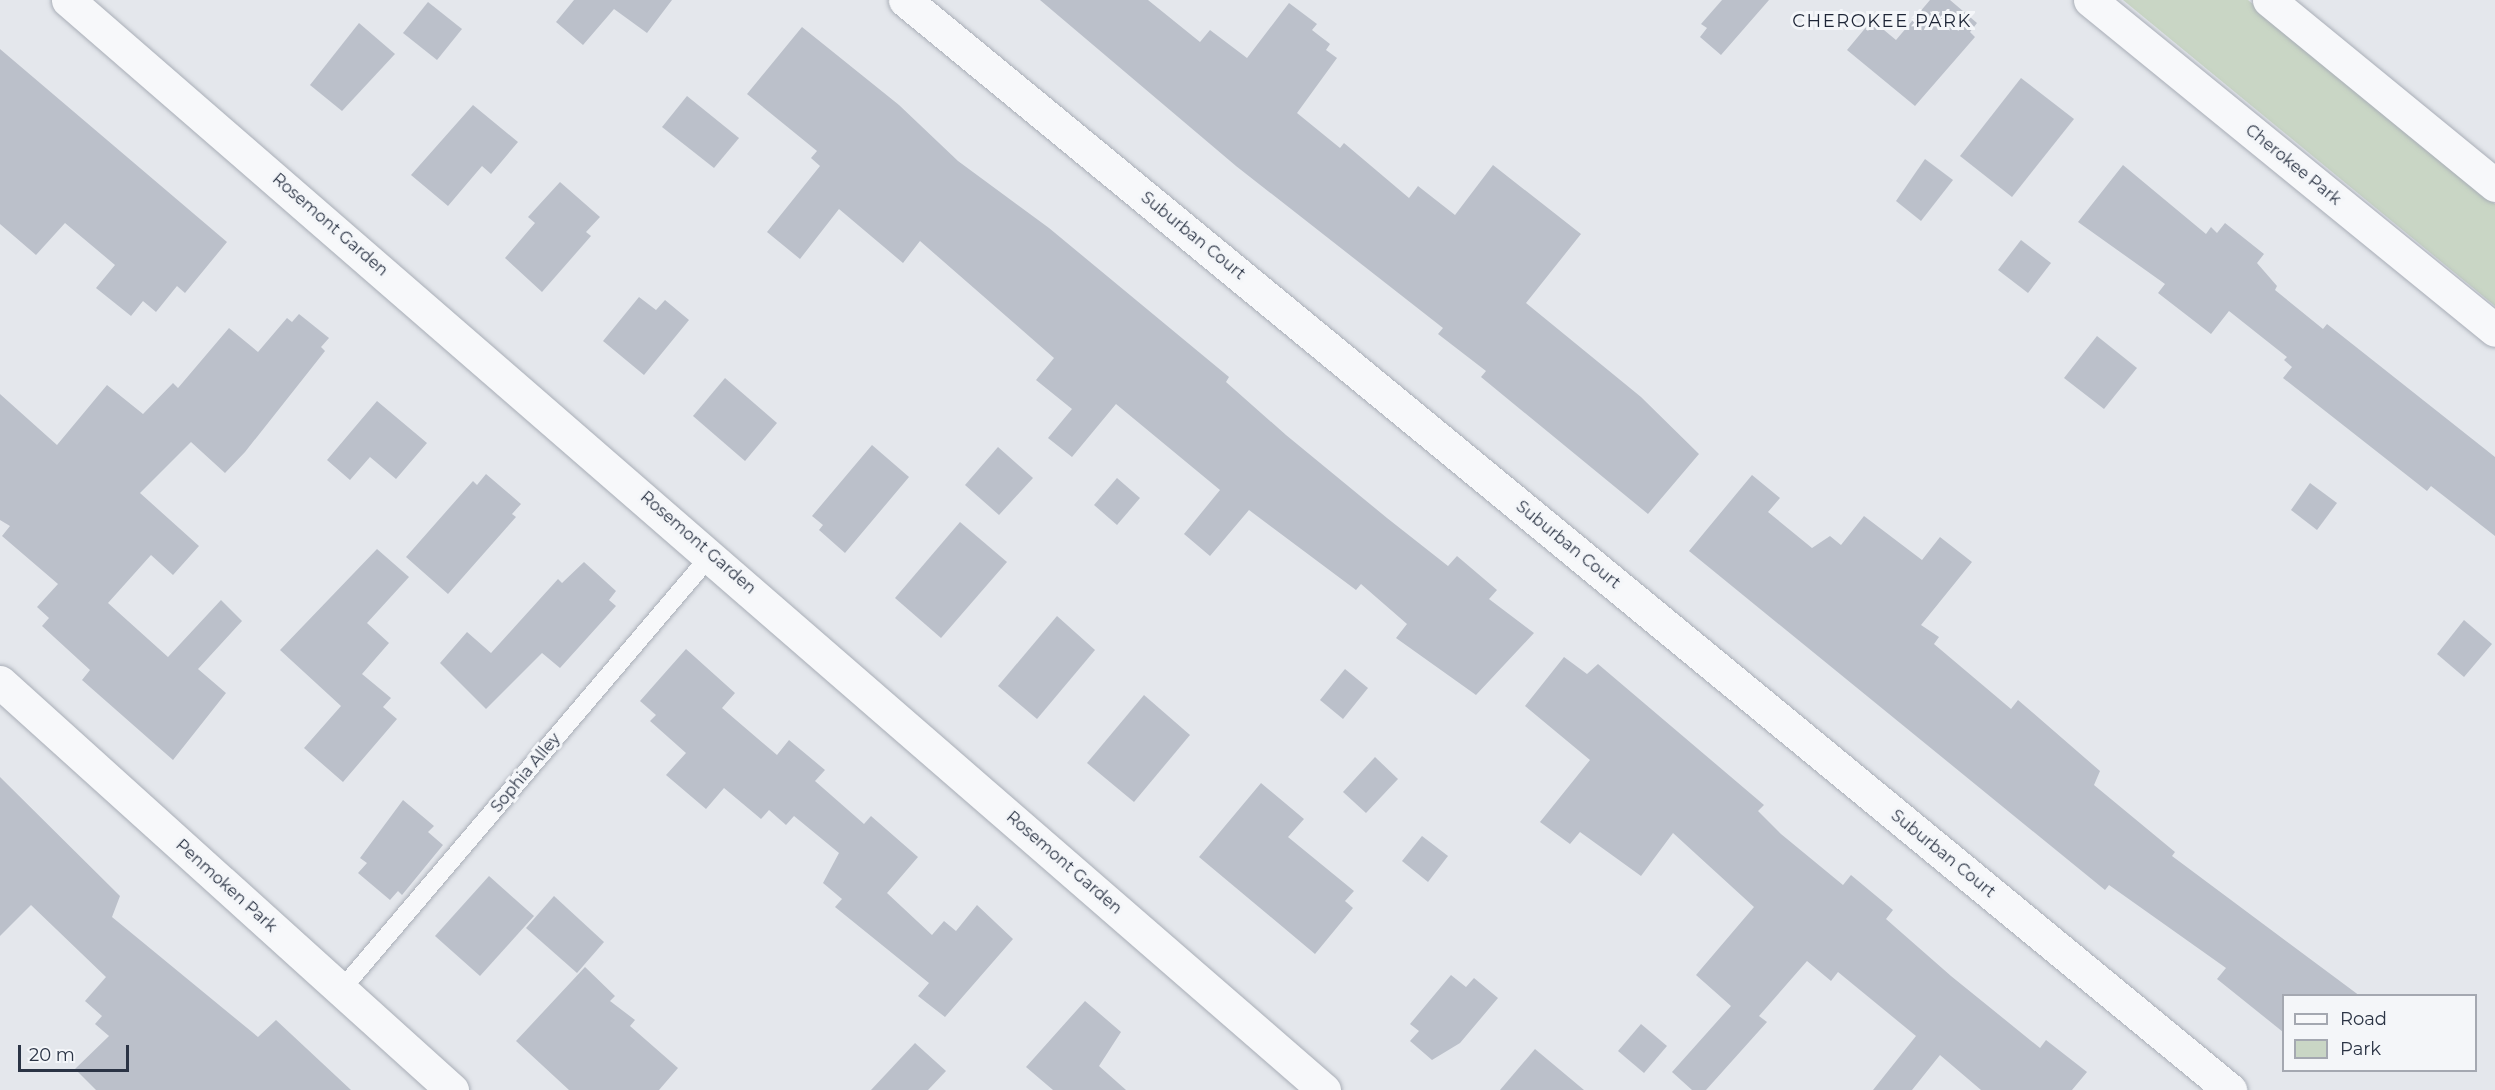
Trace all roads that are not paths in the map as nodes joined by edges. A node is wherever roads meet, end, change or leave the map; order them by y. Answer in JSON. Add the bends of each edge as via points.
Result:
{"nodes":[{"id":1,"x":68,"y":0,"type":"edge"},
{"id":2,"x":905,"y":0,"type":"edge"},
{"id":3,"x":2091,"y":0,"type":"edge"},
{"id":4,"x":2270,"y":0,"type":"edge"},
{"id":5,"x":2495,"y":184,"type":"edge"},
{"id":6,"x":2495,"y":330,"type":"edge"},
{"id":7,"x":711,"y":555,"type":"junction"},
{"id":8,"x":0,"y":682,"type":"edge"},
{"id":9,"x":341,"y":990,"type":"junction"},
{"id":10,"x":452,"y":1090,"type":"edge"},
{"id":11,"x":1324,"y":1090,"type":"edge"},
{"id":12,"x":2230,"y":1090,"type":"edge"}],
"edges":[{"from":1,"to":7,"type":"street","name":"Rosemont Garden"},
{"from":2,"to":12,"type":"street","name":"Suburban Court"},
{"from":3,"to":6,"type":"street","name":"Cherokee Park"},
{"from":4,"to":5,"type":"street"},
{"from":7,"to":9,"type":"lane","name":"Sophia Alley"},
{"from":7,"to":11,"type":"street","name":"Rosemont Garden"},
{"from":8,"to":9,"type":"street","name":"Penmoken Park"},
{"from":9,"to":10,"type":"street","name":"Penmoken Park"}]}
